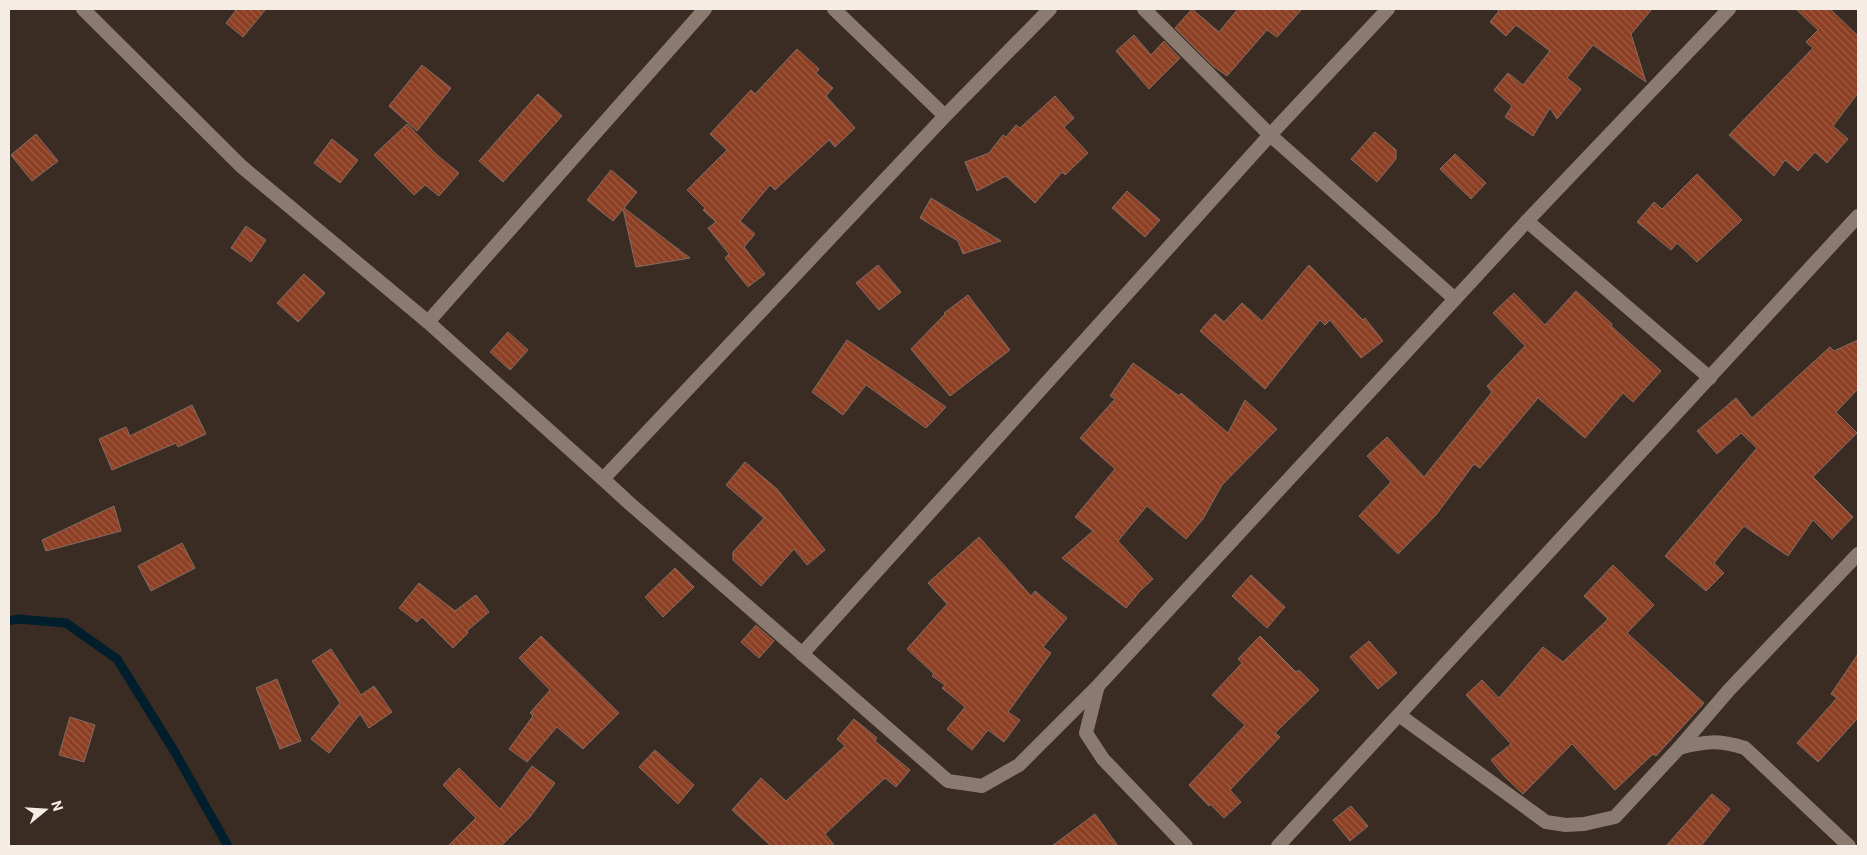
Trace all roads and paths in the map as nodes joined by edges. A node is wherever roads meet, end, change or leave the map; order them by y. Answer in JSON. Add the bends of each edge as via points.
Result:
{"nodes":[{"id":1,"x":83,"y":9,"type":"edge"},
{"id":2,"x":704,"y":9,"type":"edge"},
{"id":3,"x":834,"y":9,"type":"edge"},
{"id":4,"x":1050,"y":9,"type":"edge"},
{"id":5,"x":1144,"y":9,"type":"edge"},
{"id":6,"x":1388,"y":9,"type":"edge"},
{"id":7,"x":1729,"y":9,"type":"edge"},
{"id":8,"x":945,"y":116,"type":"junction"},
{"id":9,"x":1270,"y":135,"type":"junction"},
{"id":10,"x":1858,"y":216,"type":"edge"},
{"id":11,"x":1527,"y":220,"type":"junction"},
{"id":12,"x":1455,"y":299,"type":"junction"},
{"id":13,"x":428,"y":322,"type":"junction"},
{"id":14,"x":1710,"y":378,"type":"junction"},
{"id":15,"x":603,"y":479,"type":"junction"},
{"id":16,"x":1858,"y":554,"type":"edge"},
{"id":17,"x":802,"y":654,"type":"junction"},
{"id":18,"x":1097,"y":687,"type":"junction"},
{"id":19,"x":1399,"y":715,"type":"junction"},
{"id":20,"x":1679,"y":748,"type":"junction"},
{"id":21,"x":1186,"y":846,"type":"edge"},
{"id":22,"x":1278,"y":846,"type":"edge"},
{"id":23,"x":1849,"y":846,"type":"edge"}],
"edges":[{"from":1,"to":13,"type":"street","via":[[241,166]]},
{"from":2,"to":13,"type":"street"},
{"from":3,"to":8,"type":"street"},
{"from":4,"to":8,"type":"street"},
{"from":5,"to":9,"type":"street"},
{"from":6,"to":9,"type":"street"},
{"from":7,"to":11,"type":"street"},
{"from":8,"to":15,"type":"street"},
{"from":9,"to":12,"type":"street"},
{"from":9,"to":17,"type":"street"},
{"from":10,"to":14,"type":"street"},
{"from":11,"to":12,"type":"street"},
{"from":11,"to":14,"type":"street"},
{"from":12,"to":18,"type":"street"},
{"from":13,"to":15,"type":"street"},
{"from":14,"to":19,"type":"street"},
{"from":15,"to":17,"type":"street"},
{"from":16,"to":20,"type":"street","via":[[1729,690]]},
{"from":17,"to":18,"type":"street","via":[[948,781],[982,786],[1019,765]]},
{"from":18,"to":21,"type":"street","via":[[1086,733],[1103,759]]},
{"from":19,"to":20,"type":"street","via":[[1546,822],[1566,825],[1615,817]]},
{"from":19,"to":22,"type":"street"},
{"from":20,"to":23,"type":"street","via":[[1698,743],[1725,742],[1745,748]]}]}
